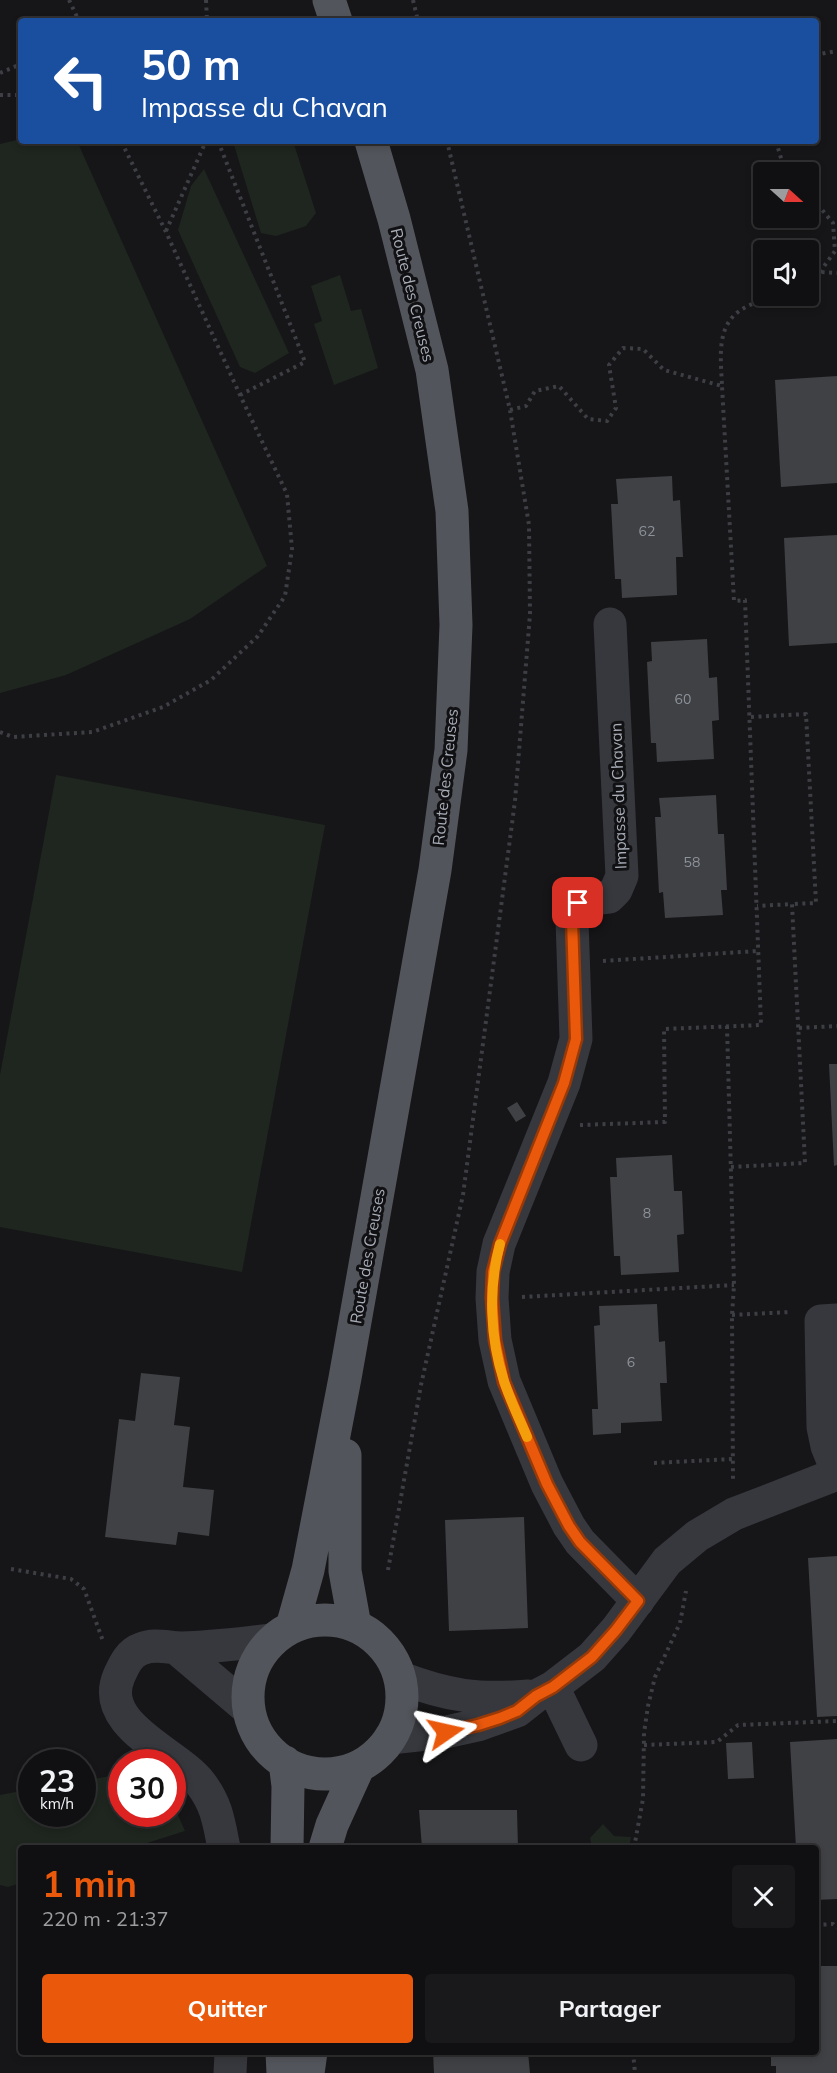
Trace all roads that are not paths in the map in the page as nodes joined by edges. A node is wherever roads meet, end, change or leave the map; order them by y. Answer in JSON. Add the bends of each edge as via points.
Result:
{"nodes":[{"id":1,"x":329,"y":0,"type":"edge"},
{"id":2,"x":335,"y":18,"type":"edge"},
{"id":3,"x":372,"y":144,"type":"edge"},
{"id":4,"x":610,"y":624,"type":"dead end"},
{"id":5,"x":829,"y":1321,"type":"edge"},
{"id":6,"x":345,"y":1378,"type":"junction"},
{"id":7,"x":837,"y":1473,"type":"edge"},
{"id":8,"x":638,"y":1601,"type":"junction"},
{"id":9,"x":355,"y":1626,"type":"junction"},
{"id":10,"x":283,"y":1633,"type":"junction"},
{"id":11,"x":176,"y":1648,"type":"junction"},
{"id":12,"x":401,"y":1678,"type":"junction"},
{"id":13,"x":544,"y":1691,"type":"junction"},
{"id":14,"x":248,"y":1709,"type":"junction"},
{"id":15,"x":390,"y":1738,"type":"junction"},
{"id":16,"x":581,"y":1745,"type":"dead end"},
{"id":17,"x":285,"y":1761,"type":"junction"},
{"id":18,"x":357,"y":1770,"type":"junction"},
{"id":19,"x":224,"y":1845,"type":"edge"},
{"id":20,"x":287,"y":1845,"type":"edge"},
{"id":21,"x":326,"y":1845,"type":"edge"},
{"id":22,"x":231,"y":2055,"type":"edge"},
{"id":23,"x":282,"y":2055,"type":"edge"},
{"id":24,"x":311,"y":2055,"type":"edge"},
{"id":25,"x":230,"y":2073,"type":"edge"},
{"id":26,"x":283,"y":2073,"type":"edge"},
{"id":27,"x":308,"y":2073,"type":"edge"}],
"edges":[{"from":1,"to":2,"type":"main road"},
{"from":3,"to":6,"type":"main road","name":"Route des Creuses","via":[[432,370],[452,511],[456,625],[451,750],[435,870]]},
{"from":4,"to":8,"type":"street","name":"Impasse du Chavan","via":[[622,876],[609,897],[578,903],[572,920],[576,1039],[564,1083],[500,1244],[492,1298],[504,1382],[547,1484],[580,1542]]},
{"from":5,"to":7,"type":"street","via":[[823,1427]]},
{"from":6,"to":9,"type":"main road","name":"Route des Creuses","via":[[345,1571]]},
{"from":6,"to":10,"type":"main road","name":"Route des Creuses","via":[[308,1569]]},
{"from":7,"to":8,"type":"street","via":[[734,1514],[697,1536],[673,1554]]},
{"from":8,"to":13,"type":"street","via":[[592,1657]]},
{"from":9,"to":10,"type":"main road","name":"Route des Creuses","via":[[312,1621]]},
{"from":9,"to":12,"type":"main road","name":"Route des Creuses","via":[[376,1639]]},
{"from":10,"to":11,"type":"street"},
{"from":10,"to":14,"type":"main road","name":"Route des Creuses","via":[[259,1657],[250,1678]]},
{"from":11,"to":14,"type":"street"},
{"from":11,"to":19,"type":"street","via":[[156,1645],[129,1657],[115,1687],[117,1706],[137,1734],[187,1768],[201,1785],[216,1809]]},
{"from":12,"to":13,"type":"street","via":[[430,1690],[465,1697],[495,1698]]},
{"from":12,"to":15,"type":"main road","name":"Route des Creuses","via":[[402,1705]]},
{"from":13,"to":15,"type":"street","via":[[517,1711],[478,1725]]},
{"from":13,"to":16,"type":"street"},
{"from":14,"to":17,"type":"main road","name":"Route des Creuses","via":[[254,1730],[269,1752]]},
{"from":15,"to":18,"type":"main road","name":"Route des Creuses","via":[[383,1750]]},
{"from":17,"to":18,"type":"main road","name":"Route des Creuses","via":[[314,1775]]},
{"from":17,"to":20,"type":"main road"},
{"from":18,"to":21,"type":"main road","name":"Route des Creuses"},
{"from":22,"to":25,"type":"street"},
{"from":23,"to":26,"type":"main road"},
{"from":24,"to":27,"type":"main road"}]}
